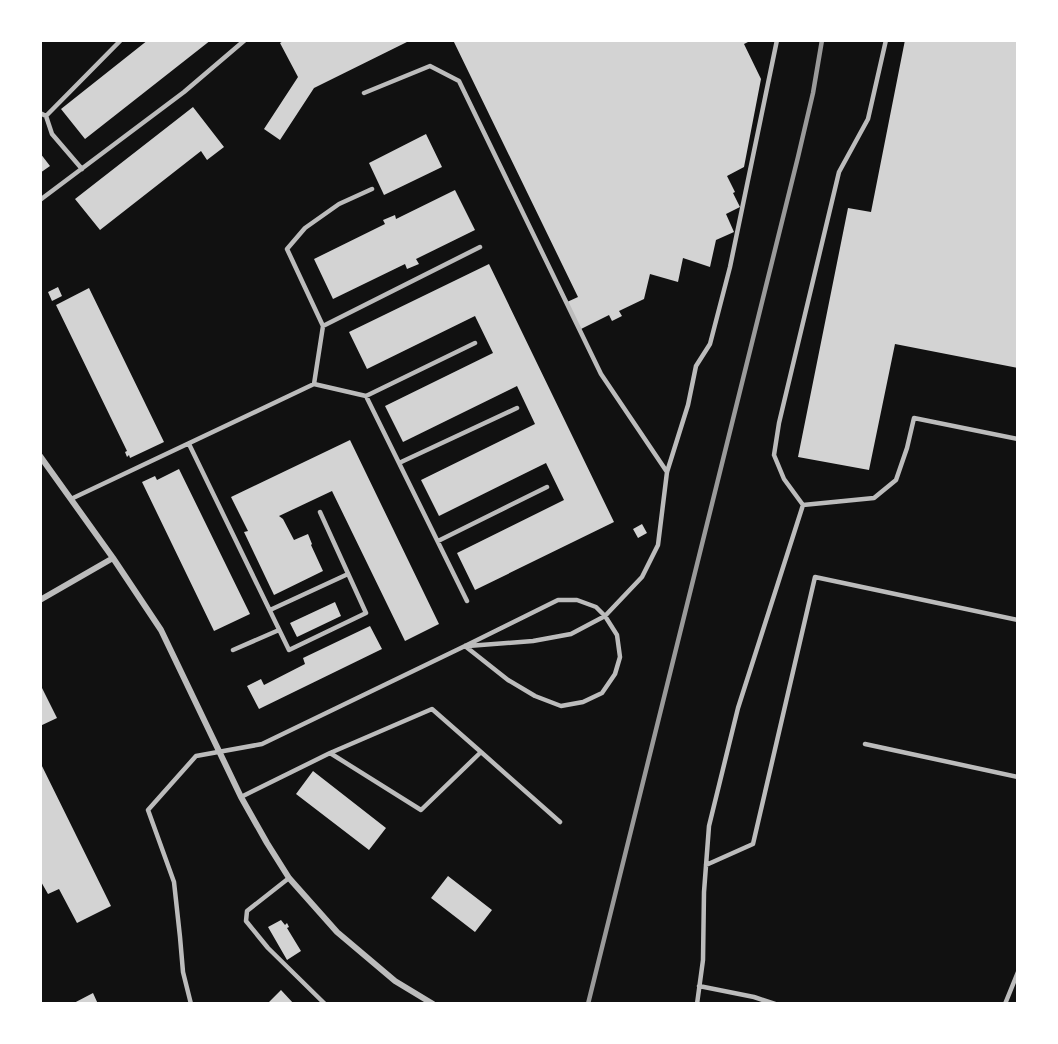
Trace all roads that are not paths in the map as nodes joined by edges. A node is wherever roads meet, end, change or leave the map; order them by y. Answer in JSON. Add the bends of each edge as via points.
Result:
{"nodes":[{"id":1,"x":121,"y":40,"type":"edge"},
{"id":2,"x":245,"y":40,"type":"edge"},
{"id":3,"x":777,"y":40,"type":"edge"},
{"id":4,"x":886,"y":40,"type":"edge"},
{"id":5,"x":364,"y":93,"type":"dead end"},
{"id":6,"x":43,"y":115,"type":"edge"},
{"id":7,"x":82,"y":169,"type":"junction"},
{"id":8,"x":372,"y":189,"type":"dead end"},
{"id":9,"x":40,"y":200,"type":"edge"},
{"id":10,"x":480,"y":247,"type":"dead end"},
{"id":11,"x":323,"y":326,"type":"junction"},
{"id":12,"x":475,"y":343,"type":"dead end"},
{"id":13,"x":314,"y":384,"type":"junction"},
{"id":14,"x":366,"y":396,"type":"junction"},
{"id":15,"x":517,"y":408,"type":"dead end"},
{"id":16,"x":1017,"y":438,"type":"edge"},
{"id":17,"x":189,"y":444,"type":"junction"},
{"id":18,"x":40,"y":456,"type":"edge"},
{"id":19,"x":399,"y":463,"type":"junction"},
{"id":20,"x":667,"y":472,"type":"junction"},
{"id":21,"x":547,"y":487,"type":"dead end"},
{"id":22,"x":71,"y":500,"type":"junction"},
{"id":23,"x":803,"y":505,"type":"junction"},
{"id":24,"x":320,"y":512,"type":"dead end"},
{"id":25,"x":438,"y":541,"type":"junction"},
{"id":26,"x":113,"y":558,"type":"junction"},
{"id":27,"x":348,"y":574,"type":"junction"},
{"id":28,"x":40,"y":600,"type":"edge"},
{"id":29,"x":467,"y":601,"type":"dead end"},
{"id":30,"x":270,"y":610,"type":"junction"},
{"id":31,"x":605,"y":616,"type":"junction"},
{"id":32,"x":1017,"y":620,"type":"edge"},
{"id":33,"x":279,"y":630,"type":"junction"},
{"id":34,"x":465,"y":646,"type":"junction"},
{"id":35,"x":233,"y":650,"type":"dead end"},
{"id":36,"x":866,"y":744,"type":"dead end"},
{"id":37,"x":219,"y":751,"type":"junction"},
{"id":38,"x":481,"y":752,"type":"junction"},
{"id":39,"x":330,"y":753,"type":"junction"},
{"id":40,"x":1017,"y":777,"type":"edge"},
{"id":41,"x":241,"y":797,"type":"junction"},
{"id":42,"x":560,"y":822,"type":"dead end"},
{"id":43,"x":706,"y":865,"type":"junction"},
{"id":44,"x":290,"y":878,"type":"junction"},
{"id":45,"x":1017,"y":972,"type":"edge"},
{"id":46,"x":699,"y":986,"type":"junction"},
{"id":47,"x":190,"y":1004,"type":"edge"},
{"id":48,"x":325,"y":1004,"type":"edge"},
{"id":49,"x":433,"y":1004,"type":"edge"},
{"id":50,"x":697,"y":1004,"type":"edge"},
{"id":51,"x":775,"y":1004,"type":"edge"},
{"id":52,"x":1005,"y":1004,"type":"edge"}],
"edges":[{"from":1,"to":6,"type":"lane"},
{"from":2,"to":7,"type":"lane"},
{"from":3,"to":20,"type":"lane","via":[[730,267],[710,344],[696,366]]},
{"from":4,"to":23,"type":"lane","via":[[868,119],[839,172],[779,423],[774,455],[784,479]]},
{"from":5,"to":20,"type":"lane","via":[[430,66],[459,81],[601,374]]},
{"from":6,"to":7,"type":"lane","via":[[52,134]]},
{"from":7,"to":9,"type":"lane"},
{"from":8,"to":11,"type":"lane","via":[[339,204],[305,228],[287,249]]},
{"from":10,"to":11,"type":"lane"},
{"from":11,"to":13,"type":"lane"},
{"from":12,"to":14,"type":"lane"},
{"from":13,"to":14,"type":"lane"},
{"from":13,"to":17,"type":"lane"},
{"from":14,"to":19,"type":"lane"},
{"from":15,"to":19,"type":"lane"},
{"from":16,"to":23,"type":"lane","via":[[914,418],[896,480],[874,498]]},
{"from":17,"to":22,"type":"lane"},
{"from":17,"to":30,"type":"lane"},
{"from":18,"to":22,"type":"street"},
{"from":19,"to":25,"type":"lane"},
{"from":20,"to":31,"type":"lane","via":[[658,546],[642,577]]},
{"from":21,"to":25,"type":"lane"},
{"from":22,"to":26,"type":"street"},
{"from":23,"to":43,"type":"lane","via":[[738,708],[709,826]]},
{"from":24,"to":27,"type":"lane"},
{"from":25,"to":29,"type":"lane"},
{"from":26,"to":28,"type":"street"},
{"from":26,"to":37,"type":"street","via":[[161,630]]},
{"from":27,"to":30,"type":"lane"},
{"from":27,"to":33,"type":"lane","via":[[366,613],[289,650]]},
{"from":30,"to":33,"type":"lane"},
{"from":31,"to":34,"type":"lane","via":[[572,634]]},
{"from":31,"to":34,"type":"lane","via":[[596,607],[577,600],[558,600]]},
{"from":31,"to":34,"type":"lane","via":[[617,636],[620,657],[615,674],[602,693],[583,702],[561,705],[535,696]]},
{"from":32,"to":43,"type":"lane","via":[[815,577],[753,844]]},
{"from":33,"to":35,"type":"lane"},
{"from":34,"to":37,"type":"lane","via":[[262,744]]},
{"from":36,"to":40,"type":"lane"},
{"from":37,"to":41,"type":"street"},
{"from":37,"to":47,"type":"lane","via":[[196,756],[148,810],[174,882]]},
{"from":38,"to":39,"type":"lane","via":[[432,709]]},
{"from":38,"to":39,"type":"lane","via":[[421,810]]},
{"from":38,"to":42,"type":"lane"},
{"from":39,"to":41,"type":"lane"},
{"from":41,"to":44,"type":"street"},
{"from":43,"to":46,"type":"lane"},
{"from":44,"to":48,"type":"lane","via":[[247,911],[246,921]]},
{"from":44,"to":49,"type":"street","via":[[337,932],[395,981]]},
{"from":45,"to":52,"type":"lane"},
{"from":46,"to":50,"type":"lane"},
{"from":46,"to":51,"type":"lane"}]}
